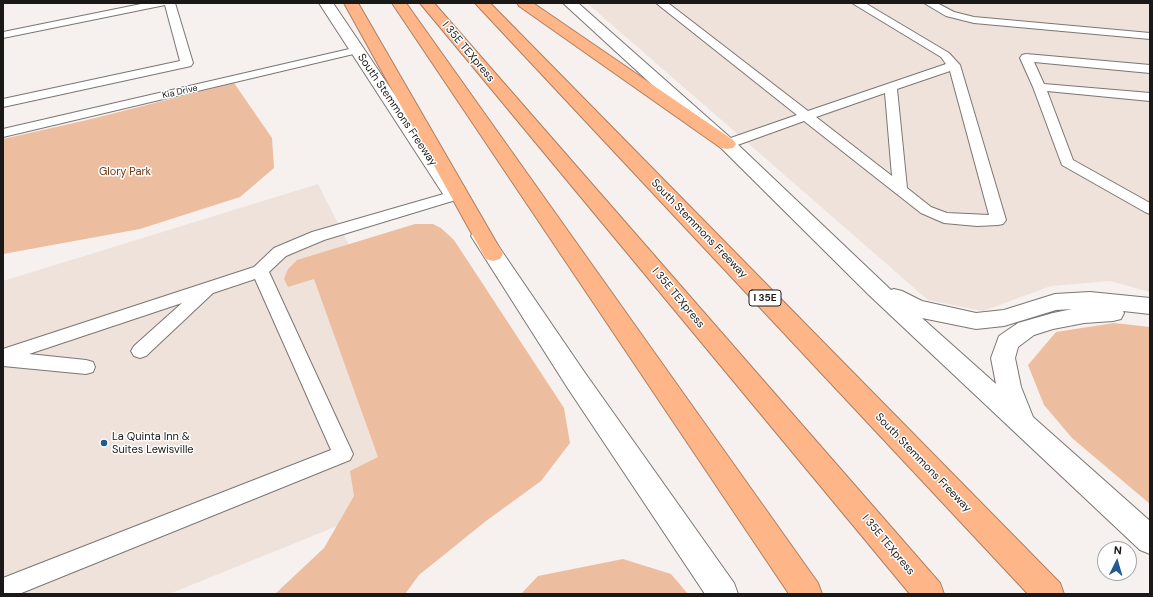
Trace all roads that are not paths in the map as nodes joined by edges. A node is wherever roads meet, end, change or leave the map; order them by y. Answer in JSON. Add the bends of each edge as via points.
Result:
{"nodes":[{"id":1,"x":162,"y":3,"type":"edge"},
{"id":2,"x":170,"y":3,"type":"edge"},
{"id":3,"x":326,"y":3,"type":"edge"},
{"id":4,"x":350,"y":3,"type":"edge"},
{"id":5,"x":399,"y":3,"type":"edge"},
{"id":6,"x":427,"y":3,"type":"edge"},
{"id":7,"x":482,"y":3,"type":"edge"},
{"id":8,"x":524,"y":3,"type":"edge"},
{"id":9,"x":570,"y":3,"type":"edge"},
{"id":10,"x":661,"y":3,"type":"edge"},
{"id":11,"x":857,"y":3,"type":"edge"},
{"id":12,"x":929,"y":3,"type":"edge"},
{"id":13,"x":106,"y":8,"type":"edge"},
{"id":14,"x":3,"y":35,"type":"edge"},
{"id":15,"x":1150,"y":36,"type":"edge"},
{"id":16,"x":358,"y":50,"type":"junction"},
{"id":17,"x":188,"y":63,"type":"junction"},
{"id":18,"x":954,"y":65,"type":"junction"},
{"id":19,"x":1150,"y":69,"type":"edge"},
{"id":20,"x":891,"y":87,"type":"junction"},
{"id":21,"x":1039,"y":87,"type":"junction"},
{"id":22,"x":196,"y":88,"type":"junction"},
{"id":23,"x":1150,"y":97,"type":"edge"},
{"id":24,"x":3,"y":103,"type":"edge"},
{"id":25,"x":806,"y":116,"type":"junction"},
{"id":26,"x":3,"y":133,"type":"edge"},
{"id":27,"x":727,"y":144,"type":"junction"},
{"id":28,"x":900,"y":190,"type":"junction"},
{"id":29,"x":454,"y":196,"type":"junction"},
{"id":30,"x":1150,"y":209,"type":"edge"},
{"id":31,"x":492,"y":254,"type":"junction"},
{"id":32,"x":260,"y":271,"type":"junction"},
{"id":33,"x":209,"y":288,"type":"junction"},
{"id":34,"x":877,"y":290,"type":"junction"},
{"id":35,"x":1150,"y":306,"type":"edge"},
{"id":36,"x":1150,"y":314,"type":"edge"},
{"id":37,"x":140,"y":351,"type":"dead end"},
{"id":38,"x":3,"y":357,"type":"edge"},
{"id":39,"x":86,"y":367,"type":"dead end"},
{"id":40,"x":1023,"y":423,"type":"junction"},
{"id":41,"x":1150,"y":540,"type":"edge"},
{"id":42,"x":3,"y":589,"type":"edge"},
{"id":43,"x":723,"y":594,"type":"edge"},
{"id":44,"x":807,"y":594,"type":"edge"},
{"id":45,"x":930,"y":594,"type":"edge"},
{"id":46,"x":1049,"y":594,"type":"edge"}],
"edges":[{"from":1,"to":13,"type":"lane"},
{"from":2,"to":17,"type":"lane"},
{"from":3,"to":16,"type":"main road","name":"South Stemmons Freeway"},
{"from":4,"to":31,"type":"highway"},
{"from":5,"to":44,"type":"highway"},
{"from":6,"to":45,"type":"highway","name":"I 35E TEXpress"},
{"from":7,"to":46,"type":"highway","name":"South Stemmons Freeway","number":"I 35E"},
{"from":8,"to":27,"type":"highway"},
{"from":9,"to":27,"type":"main road"},
{"from":10,"to":25,"type":"lane"},
{"from":11,"to":18,"type":"lane","via":[[945,55]]},
{"from":12,"to":15,"type":"lane","via":[[950,14],[974,20]]},
{"from":13,"to":14,"type":"lane"},
{"from":16,"to":22,"type":"lane","name":"Kia Drive"},
{"from":16,"to":29,"type":"main road","name":"South Stemmons Freeway"},
{"from":17,"to":22,"type":"lane"},
{"from":17,"to":24,"type":"lane"},
{"from":18,"to":20,"type":"lane"},
{"from":18,"to":28,"type":"lane","via":[[998,220],[944,218],[926,210]]},
{"from":19,"to":21,"type":"lane","via":[[1026,58]]},
{"from":20,"to":25,"type":"lane"},
{"from":20,"to":28,"type":"lane"},
{"from":21,"to":23,"type":"lane"},
{"from":21,"to":30,"type":"lane","via":[[1067,162]]},
{"from":22,"to":26,"type":"lane","name":"Kia Drive"},
{"from":25,"to":27,"type":"lane"},
{"from":25,"to":28,"type":"lane"},
{"from":27,"to":34,"type":"main road"},
{"from":29,"to":31,"type":"main road","name":"South Stemmons Freeway"},
{"from":29,"to":32,"type":"lane","via":[[318,236],[280,252]]},
{"from":31,"to":43,"type":"main road","name":"South Stemmons Freeway"},
{"from":32,"to":33,"type":"lane"},
{"from":32,"to":42,"type":"lane","via":[[343,454]]},
{"from":33,"to":37,"type":"lane"},
{"from":33,"to":38,"type":"lane"},
{"from":34,"to":35,"type":"main road","via":[[916,308],[976,321],[1004,318],[1056,302],[1090,300]]},
{"from":34,"to":40,"type":"main road"},
{"from":36,"to":40,"type":"main road","via":[[1119,312],[1053,321],[1026,329],[1007,342],[1003,358],[1009,387]]},
{"from":38,"to":39,"type":"lane"},
{"from":40,"to":41,"type":"main road"}]}
